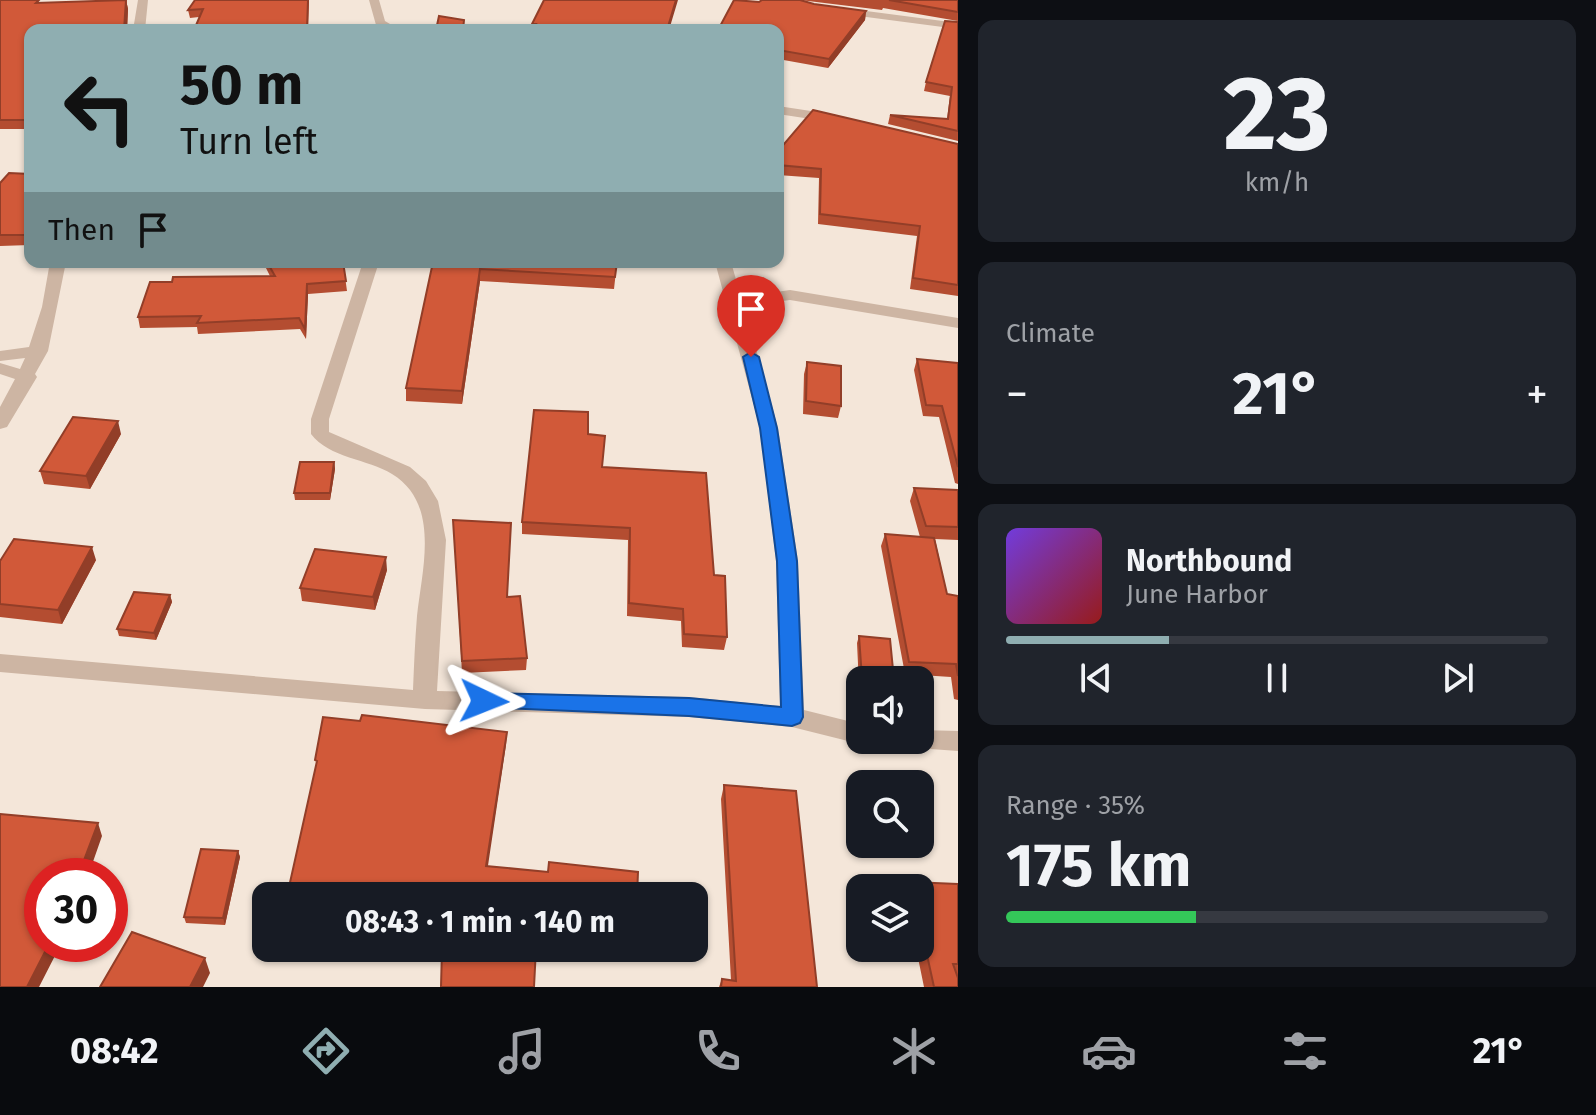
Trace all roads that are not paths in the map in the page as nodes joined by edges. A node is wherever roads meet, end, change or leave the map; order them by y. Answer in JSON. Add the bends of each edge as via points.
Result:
{"nodes":[{"id":1,"x":143,"y":0,"type":"edge"},
{"id":2,"x":374,"y":0,"type":"edge"},
{"id":3,"x":787,"y":0,"type":"edge"},
{"id":4,"x":140,"y":24,"type":"edge"},
{"id":5,"x":382,"y":24,"type":"edge"},
{"id":6,"x":958,"y":26,"type":"edge"},
{"id":7,"x":784,"y":110,"type":"edge"},
{"id":8,"x":851,"y":122,"type":"edge"},
{"id":9,"x":57,"y":268,"type":"edge"},
{"id":10,"x":369,"y":268,"type":"edge"},
{"id":11,"x":724,"y":268,"type":"edge"},
{"id":12,"x":733,"y":303,"type":"junction"},
{"id":13,"x":958,"y":323,"type":"edge"},
{"id":14,"x":39,"y":351,"type":"junction"},
{"id":15,"x":0,"y":356,"type":"edge"},
{"id":16,"x":0,"y":368,"type":"edge"},
{"id":17,"x":28,"y":377,"type":"junction"},
{"id":18,"x":0,"y":423,"type":"edge"},
{"id":19,"x":0,"y":663,"type":"edge"},
{"id":20,"x":425,"y":700,"type":"junction"},
{"id":21,"x":792,"y":717,"type":"junction"},
{"id":22,"x":846,"y":730,"type":"edge"},
{"id":23,"x":934,"y":740,"type":"edge"},
{"id":24,"x":958,"y":741,"type":"edge"}],
"edges":[{"from":1,"to":4,"type":"street"},
{"from":2,"to":5,"type":"street"},
{"from":3,"to":6,"type":"street"},
{"from":7,"to":8,"type":"street"},
{"from":9,"to":14,"type":"street"},
{"from":10,"to":20,"type":"street","via":[[320,419],[320,434],[336,446],[404,472],[428,498],[436,535]]},
{"from":11,"to":12,"type":"street"},
{"from":12,"to":13,"type":"street","via":[[790,295]]},
{"from":12,"to":21,"type":"street","via":[[769,428],[787,561]]},
{"from":14,"to":15,"type":"street"},
{"from":14,"to":17,"type":"street"},
{"from":16,"to":17,"type":"street"},
{"from":17,"to":18,"type":"street"},
{"from":19,"to":20,"type":"street"},
{"from":20,"to":21,"type":"street","via":[[689,707]]},
{"from":21,"to":22,"type":"street"},
{"from":23,"to":24,"type":"street"}]}
